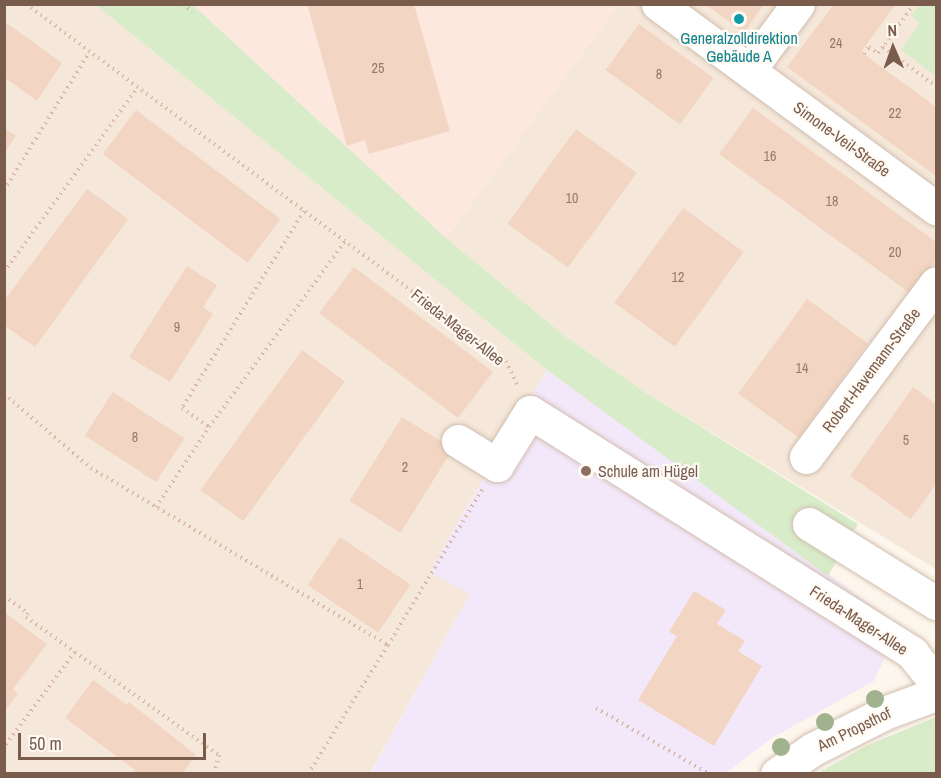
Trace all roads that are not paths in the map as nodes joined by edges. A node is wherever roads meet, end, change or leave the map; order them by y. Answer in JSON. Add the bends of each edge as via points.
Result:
{"nodes":[{"id":1,"x":658,"y":4,"type":"edge"},
{"id":2,"x":798,"y":4,"type":"edge"},
{"id":3,"x":749,"y":70,"type":"junction"},
{"id":4,"x":936,"y":208,"type":"edge"},
{"id":5,"x":936,"y":283,"type":"edge"},
{"id":6,"x":458,"y":441,"type":"dead end"},
{"id":7,"x":806,"y":457,"type":"dead end"},
{"id":8,"x":809,"y":524,"type":"dead end"},
{"id":9,"x":936,"y":603,"type":"edge"},
{"id":10,"x":936,"y":683,"type":"edge"},
{"id":11,"x":936,"y":694,"type":"edge"},
{"id":12,"x":777,"y":774,"type":"edge"}],
"edges":[{"from":1,"to":3,"type":"street","name":"Simone-Veil-Straße"},
{"from":2,"to":3,"type":"street"},
{"from":3,"to":4,"type":"street","name":"Simone-Veil-Straße"},
{"from":5,"to":7,"type":"street","name":"Robert-Havemann-Straße"},
{"from":6,"to":10,"type":"street","name":"Frieda-Mager-Allee","via":[[497,465],[530,412],[912,653]]},
{"from":8,"to":9,"type":"street"},
{"from":11,"to":12,"type":"street","name":"Am Propsthof","via":[[887,712],[813,749]]}]}
